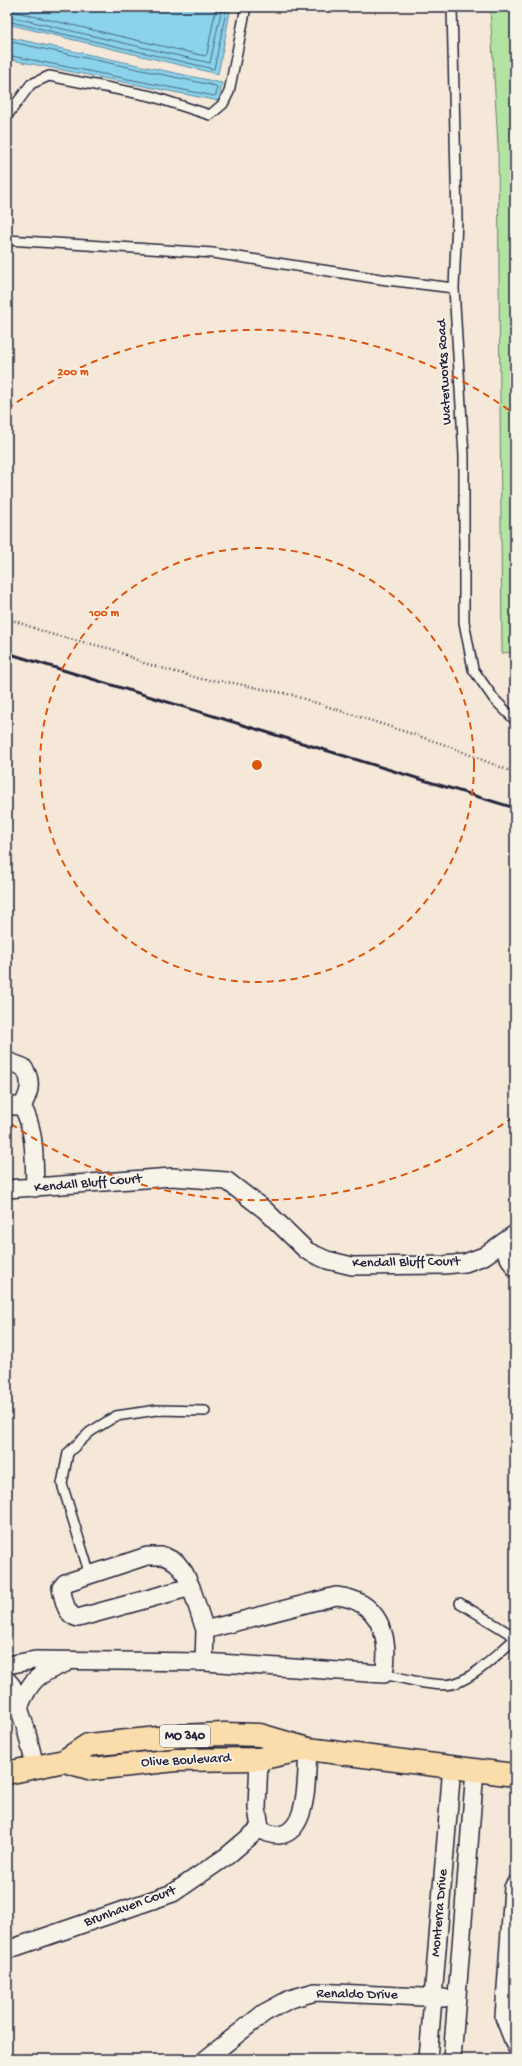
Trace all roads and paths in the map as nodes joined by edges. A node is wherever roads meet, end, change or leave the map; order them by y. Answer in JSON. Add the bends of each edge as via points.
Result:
{"nodes":[{"id":1,"x":246,"y":7,"type":"edge"},
{"id":2,"x":452,"y":7,"type":"edge"},
{"id":3,"x":7,"y":116,"type":"edge"},
{"id":4,"x":7,"y":240,"type":"edge"},
{"id":5,"x":454,"y":288,"type":"junction"},
{"id":6,"x":7,"y":618,"type":"edge"},
{"id":7,"x":515,"y":720,"type":"edge"},
{"id":8,"x":515,"y":773,"type":"edge"},
{"id":9,"x":7,"y":1061,"type":"edge"},
{"id":10,"x":14,"y":1106,"type":"edge"},
{"id":11,"x":35,"y":1188,"type":"junction"},
{"id":12,"x":7,"y":1189,"type":"edge"},
{"id":13,"x":515,"y":1234,"type":"edge"},
{"id":14,"x":500,"y":1244,"type":"junction"},
{"id":15,"x":515,"y":1268,"type":"edge"},
{"id":16,"x":205,"y":1411,"type":"dead end"},
{"id":17,"x":90,"y":1575,"type":"junction"},
{"id":18,"x":191,"y":1587,"type":"junction"},
{"id":19,"x":460,"y":1603,"type":"dead end"},
{"id":20,"x":205,"y":1630,"type":"junction"},
{"id":21,"x":515,"y":1638,"type":"edge"},
{"id":22,"x":69,"y":1661,"type":"junction"},
{"id":23,"x":204,"y":1662,"type":"junction"},
{"id":24,"x":7,"y":1665,"type":"edge"},
{"id":25,"x":384,"y":1674,"type":"junction"},
{"id":26,"x":7,"y":1680,"type":"edge"},
{"id":27,"x":19,"y":1707,"type":"junction"},
{"id":28,"x":308,"y":1749,"type":"junction"},
{"id":29,"x":259,"y":1759,"type":"junction"},
{"id":30,"x":64,"y":1761,"type":"junction"},
{"id":31,"x":35,"y":1766,"type":"junction"},
{"id":32,"x":452,"y":1766,"type":"junction"},
{"id":33,"x":475,"y":1770,"type":"junction"},
{"id":34,"x":7,"y":1773,"type":"edge"},
{"id":35,"x":515,"y":1775,"type":"edge"},
{"id":36,"x":260,"y":1828,"type":"junction"},
{"id":37,"x":515,"y":1884,"type":"edge"},
{"id":38,"x":7,"y":1950,"type":"edge"},
{"id":39,"x":433,"y":1997,"type":"junction"},
{"id":40,"x":456,"y":1998,"type":"junction"},
{"id":41,"x":515,"y":2045,"type":"edge"},
{"id":42,"x":206,"y":2059,"type":"edge"},
{"id":43,"x":428,"y":2059,"type":"edge"},
{"id":44,"x":452,"y":2059,"type":"edge"}],
"edges":[{"from":1,"to":3,"type":"lane","via":[[229,92],[223,104],[210,115],[151,96],[49,76],[31,84]]},
{"from":2,"to":5,"type":"lane","name":"Waterworks Road","via":[[458,220]]},
{"from":4,"to":5,"type":"lane","via":[[213,253]]},
{"from":5,"to":7,"type":"lane","name":"Waterworks Road","via":[[464,456],[464,622],[473,669],[494,699]]},
{"from":6,"to":8,"type":"path","via":[[50,634],[112,649],[144,663],[201,679],[234,682],[292,695],[443,744]]},
{"from":9,"to":10,"type":"street","via":[[23,1067],[29,1077],[29,1089]]},
{"from":10,"to":11,"type":"street","via":[[27,1114],[32,1134]]},
{"from":11,"to":12,"type":"street","name":"Kendall Bluff Court"},
{"from":11,"to":14,"type":"street","name":"Kendall Bluff Court","via":[[172,1177],[227,1181],[265,1210],[306,1251],[327,1260],[352,1266],[465,1263],[484,1256]]},
{"from":13,"to":14,"type":"street","name":"Kendall Bluff Court"},
{"from":14,"to":15,"type":"street"},
{"from":16,"to":17,"type":"lane","via":[[157,1410],[116,1416],[90,1432],[68,1453],[62,1484]]},
{"from":17,"to":18,"type":"street","via":[[147,1556],[164,1556],[176,1562]]},
{"from":17,"to":18,"type":"street","via":[[65,1583],[61,1588],[68,1613],[72,1617],[78,1618]]},
{"from":18,"to":20,"type":"street"},
{"from":19,"to":21,"type":"lane"},
{"from":20,"to":23,"type":"street"},
{"from":20,"to":25,"type":"street","via":[[336,1596],[347,1597],[368,1607],[377,1617],[386,1650]]},
{"from":21,"to":25,"type":"lane","via":[[468,1677],[456,1683],[432,1683]]},
{"from":22,"to":23,"type":"street"},
{"from":22,"to":24,"type":"street","via":[[35,1660]]},
{"from":22,"to":27,"type":"street","via":[[37,1677],[27,1688]]},
{"from":23,"to":25,"type":"street"},
{"from":26,"to":27,"type":"street","via":[[12,1686]]},
{"from":27,"to":31,"type":"street"},
{"from":28,"to":29,"type":"main road","name":"Olive Boulevard","number":"MO 340"},
{"from":28,"to":30,"type":"main road","name":"Olive Boulevard","number":"MO 340","via":[[260,1735],[179,1736],[88,1745]]},
{"from":28,"to":32,"type":"main road","name":"Olive Boulevard","number":"MO 340"},
{"from":28,"to":36,"type":"street","via":[[302,1816],[297,1826],[285,1834],[277,1835],[268,1834]]},
{"from":29,"to":30,"type":"main road","name":"Olive Boulevard","number":"MO 340","via":[[176,1760],[92,1768]]},
{"from":29,"to":36,"type":"street","via":[[257,1808]]},
{"from":30,"to":31,"type":"main road","name":"Olive Boulevard","number":"MO 340"},
{"from":31,"to":34,"type":"main road","name":"Olive Boulevard","number":"MO 340"},
{"from":32,"to":33,"type":"main road","name":"Olive Boulevard","number":"MO 340"},
{"from":32,"to":39,"type":"street","name":"Monterra Drive"},
{"from":33,"to":35,"type":"main road","name":"Olive Boulevard","number":"MO 340"},
{"from":33,"to":40,"type":"street","name":"Monterra Drive"},
{"from":36,"to":38,"type":"street","name":"Brunhaven Court","via":[[227,1856],[173,1893]]},
{"from":37,"to":41,"type":"street","via":[[504,2017]]},
{"from":39,"to":40,"type":"street","name":"Renaldo Drive"},
{"from":39,"to":42,"type":"street","name":"Renaldo Drive","via":[[315,1992],[290,1999],[264,2013]]},
{"from":39,"to":43,"type":"street","name":"Monterra Drive"},
{"from":40,"to":44,"type":"street","name":"Monterra Drive"}]}
